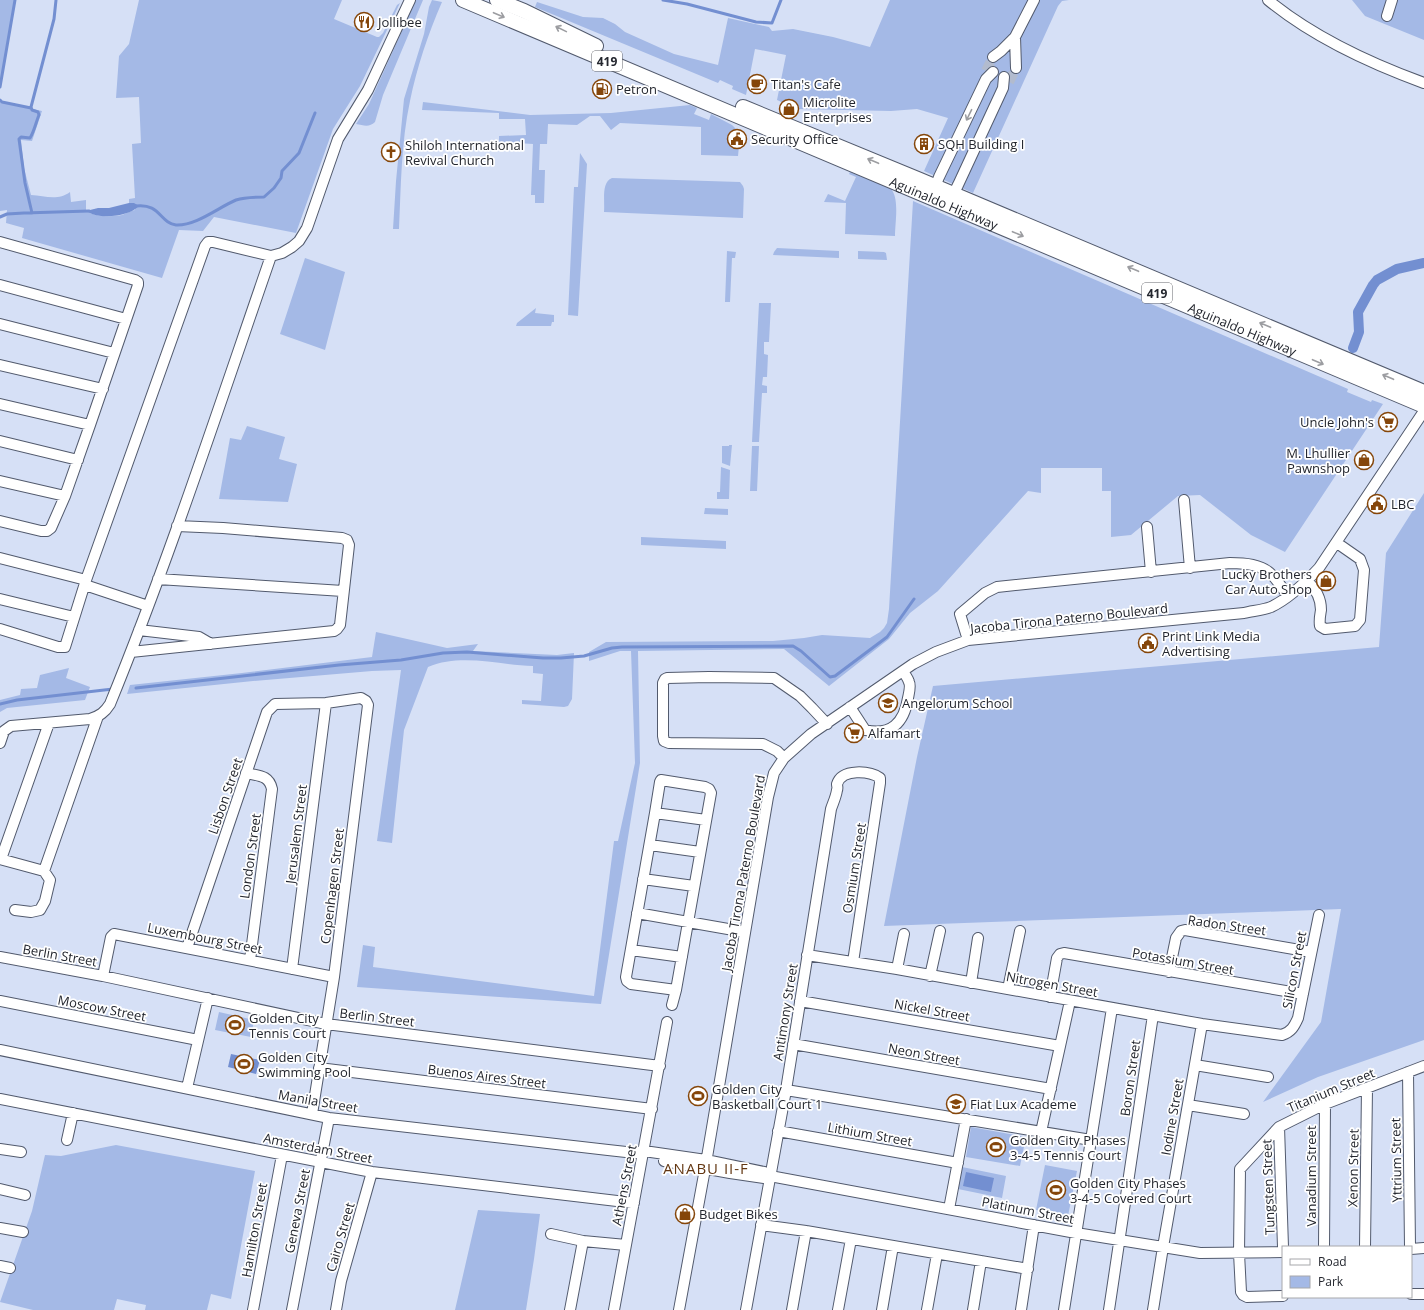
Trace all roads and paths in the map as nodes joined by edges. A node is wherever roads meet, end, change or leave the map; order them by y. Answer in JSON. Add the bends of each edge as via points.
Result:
{"nodes":[{"id":1,"x":410,"y":0,"type":"edge"},
{"id":2,"x":464,"y":0,"type":"edge"},
{"id":3,"x":497,"y":0,"type":"edge"},
{"id":4,"x":1034,"y":0,"type":"edge"},
{"id":5,"x":1268,"y":0,"type":"edge"},
{"id":6,"x":1392,"y":0,"type":"edge"},
{"id":7,"x":1387,"y":16,"type":"dead end"},
{"id":8,"x":1015,"y":37,"type":"junction"},
{"id":9,"x":997,"y":56,"type":"tunnel mouth"},
{"id":10,"x":1013,"y":65,"type":"tunnel mouth"},
{"id":11,"x":988,"y":74,"type":"tunnel mouth"},
{"id":12,"x":1005,"y":83,"type":"tunnel mouth"},
{"id":13,"x":1424,"y":83,"type":"edge"},
{"id":14,"x":935,"y":187,"type":"junction"},
{"id":15,"x":946,"y":198,"type":"junction"},
{"id":16,"x":0,"y":242,"type":"edge"},
{"id":17,"x":270,"y":256,"type":"junction"},
{"id":18,"x":0,"y":285,"type":"edge"},
{"id":19,"x":126,"y":319,"type":"junction"},
{"id":20,"x":0,"y":324,"type":"edge"},
{"id":21,"x":114,"y":353,"type":"junction"},
{"id":22,"x":0,"y":365,"type":"edge"},
{"id":23,"x":103,"y":389,"type":"junction"},
{"id":24,"x":1424,"y":392,"type":"edge"},
{"id":25,"x":0,"y":404,"type":"edge"},
{"id":26,"x":1424,"y":406,"type":"edge"},
{"id":27,"x":1424,"y":411,"type":"edge"},
{"id":28,"x":90,"y":425,"type":"junction"},
{"id":29,"x":0,"y":441,"type":"edge"},
{"id":30,"x":78,"y":460,"type":"junction"},
{"id":31,"x":0,"y":481,"type":"edge"},
{"id":32,"x":65,"y":496,"type":"junction"},
{"id":33,"x":1184,"y":500,"type":"dead end"},
{"id":34,"x":0,"y":520,"type":"edge"},
{"id":35,"x":177,"y":526,"type":"junction"},
{"id":36,"x":1147,"y":527,"type":"dead end"},
{"id":37,"x":1337,"y":543,"type":"junction"},
{"id":38,"x":0,"y":558,"type":"edge"},
{"id":39,"x":1190,"y":568,"type":"junction"},
{"id":40,"x":1151,"y":572,"type":"junction"},
{"id":41,"x":158,"y":578,"type":"junction"},
{"id":42,"x":1307,"y":581,"type":"junction"},
{"id":43,"x":85,"y":583,"type":"junction"},
{"id":44,"x":343,"y":591,"type":"junction"},
{"id":45,"x":1288,"y":596,"type":"junction"},
{"id":46,"x":0,"y":599,"type":"edge"},
{"id":47,"x":148,"y":606,"type":"junction"},
{"id":48,"x":74,"y":617,"type":"junction"},
{"id":49,"x":0,"y":629,"type":"edge"},
{"id":50,"x":139,"y":630,"type":"junction"},
{"id":51,"x":968,"y":640,"type":"junction"},
{"id":52,"x":211,"y":644,"type":"junction"},
{"id":53,"x":131,"y":652,"type":"junction"},
{"id":54,"x":903,"y":671,"type":"junction"},
{"id":55,"x":326,"y":703,"type":"junction"},
{"id":56,"x":850,"y":708,"type":"junction"},
{"id":57,"x":98,"y":716,"type":"junction"},
{"id":58,"x":49,"y":723,"type":"junction"},
{"id":59,"x":826,"y":724,"type":"junction"},
{"id":60,"x":0,"y":742,"type":"edge"},
{"id":61,"x":784,"y":758,"type":"junction"},
{"id":62,"x":246,"y":773,"type":"junction"},
{"id":63,"x":880,"y":778,"type":"joint"},
{"id":64,"x":655,"y":813,"type":"junction"},
{"id":65,"x":706,"y":820,"type":"junction"},
{"id":66,"x":650,"y":845,"type":"junction"},
{"id":67,"x":700,"y":852,"type":"junction"},
{"id":68,"x":1,"y":859,"type":"edge"},
{"id":69,"x":44,"y":871,"type":"junction"},
{"id":70,"x":644,"y":879,"type":"junction"},
{"id":71,"x":694,"y":886,"type":"junction"},
{"id":72,"x":15,"y":910,"type":"dead end"},
{"id":73,"x":637,"y":913,"type":"junction"},
{"id":74,"x":1319,"y":915,"type":"dead end"},
{"id":75,"x":688,"y":922,"type":"junction"},
{"id":76,"x":940,"y":931,"type":"dead end"},
{"id":77,"x":1020,"y":931,"type":"dead end"},
{"id":78,"x":745,"y":932,"type":"junction"},
{"id":79,"x":904,"y":934,"type":"dead end"},
{"id":80,"x":978,"y":938,"type":"dead end"},
{"id":81,"x":187,"y":948,"type":"junction"},
{"id":82,"x":631,"y":950,"type":"junction"},
{"id":83,"x":1311,"y":952,"type":"junction"},
{"id":84,"x":807,"y":954,"type":"junction"},
{"id":85,"x":0,"y":957,"type":"edge"},
{"id":86,"x":682,"y":957,"type":"junction"},
{"id":87,"x":250,"y":960,"type":"junction"},
{"id":88,"x":853,"y":962,"type":"junction"},
{"id":89,"x":292,"y":969,"type":"junction"},
{"id":90,"x":897,"y":969,"type":"junction"},
{"id":91,"x":1169,"y":972,"type":"junction"},
{"id":92,"x":103,"y":976,"type":"junction"},
{"id":93,"x":930,"y":976,"type":"junction"},
{"id":94,"x":334,"y":977,"type":"junction"},
{"id":95,"x":971,"y":983,"type":"junction"},
{"id":96,"x":1008,"y":989,"type":"junction"},
{"id":97,"x":676,"y":990,"type":"junction"},
{"id":98,"x":1303,"y":994,"type":"junction"},
{"id":99,"x":1050,"y":997,"type":"junction"},
{"id":100,"x":208,"y":998,"type":"junction"},
{"id":101,"x":0,"y":1001,"type":"edge"},
{"id":102,"x":800,"y":1001,"type":"junction"},
{"id":103,"x":1070,"y":1001,"type":"junction"},
{"id":104,"x":672,"y":1005,"type":"dead end"},
{"id":105,"x":1112,"y":1008,"type":"junction"},
{"id":106,"x":1153,"y":1015,"type":"junction"},
{"id":107,"x":667,"y":1022,"type":"dead end"},
{"id":108,"x":326,"y":1024,"type":"junction"},
{"id":109,"x":1202,"y":1024,"type":"junction"},
{"id":110,"x":1292,"y":1030,"type":"joint"},
{"id":111,"x":198,"y":1040,"type":"junction"},
{"id":112,"x":793,"y":1044,"type":"junction"},
{"id":113,"x":1060,"y":1046,"type":"junction"},
{"id":114,"x":0,"y":1050,"type":"edge"},
{"id":115,"x":1195,"y":1065,"type":"junction"},
{"id":116,"x":660,"y":1066,"type":"junction"},
{"id":117,"x":1424,"y":1066,"type":"edge"},
{"id":118,"x":319,"y":1068,"type":"junction"},
{"id":119,"x":1408,"y":1072,"type":"junction"},
{"id":120,"x":1268,"y":1077,"type":"dead end"},
{"id":121,"x":187,"y":1088,"type":"junction"},
{"id":122,"x":1367,"y":1088,"type":"junction"},
{"id":123,"x":1051,"y":1089,"type":"junction"},
{"id":124,"x":786,"y":1090,"type":"junction"},
{"id":125,"x":0,"y":1099,"type":"edge"},
{"id":126,"x":1325,"y":1104,"type":"junction"},
{"id":127,"x":1188,"y":1105,"type":"junction"},
{"id":128,"x":652,"y":1109,"type":"junction"},
{"id":129,"x":74,"y":1114,"type":"junction"},
{"id":130,"x":312,"y":1114,"type":"junction"},
{"id":131,"x":1244,"y":1114,"type":"dead end"},
{"id":132,"x":329,"y":1118,"type":"junction"},
{"id":133,"x":966,"y":1119,"type":"junction"},
{"id":134,"x":1279,"y":1126,"type":"junction"},
{"id":135,"x":778,"y":1131,"type":"junction"},
{"id":136,"x":1041,"y":1132,"type":"junction"},
{"id":137,"x":67,"y":1140,"type":"dead end"},
{"id":138,"x":1091,"y":1140,"type":"junction"},
{"id":139,"x":0,"y":1149,"type":"edge"},
{"id":140,"x":21,"y":1152,"type":"dead end"},
{"id":141,"x":641,"y":1154,"type":"junction"},
{"id":142,"x":282,"y":1155,"type":"junction"},
{"id":143,"x":320,"y":1162,"type":"junction"},
{"id":144,"x":958,"y":1163,"type":"junction"},
{"id":145,"x":705,"y":1164,"type":"junction"},
{"id":146,"x":372,"y":1172,"type":"junction"},
{"id":147,"x":770,"y":1176,"type":"junction"},
{"id":148,"x":0,"y":1189,"type":"edge"},
{"id":149,"x":25,"y":1195,"type":"dead end"},
{"id":150,"x":634,"y":1203,"type":"junction"},
{"id":151,"x":949,"y":1209,"type":"junction"},
{"id":152,"x":761,"y":1225,"type":"junction"},
{"id":153,"x":1034,"y":1225,"type":"junction"},
{"id":154,"x":0,"y":1228,"type":"edge"},
{"id":155,"x":806,"y":1231,"type":"junction"},
{"id":156,"x":23,"y":1232,"type":"dead end"},
{"id":157,"x":1076,"y":1233,"type":"junction"},
{"id":158,"x":551,"y":1234,"type":"dead end"},
{"id":159,"x":851,"y":1239,"type":"junction"},
{"id":160,"x":1119,"y":1240,"type":"junction"},
{"id":161,"x":583,"y":1241,"type":"junction"},
{"id":162,"x":626,"y":1244,"type":"junction"},
{"id":163,"x":893,"y":1246,"type":"junction"},
{"id":164,"x":1284,"y":1246,"type":"edge"},
{"id":165,"x":1324,"y":1246,"type":"edge"},
{"id":166,"x":1365,"y":1246,"type":"edge"},
{"id":167,"x":1411,"y":1246,"type":"edge"},
{"id":168,"x":1163,"y":1247,"type":"junction"},
{"id":169,"x":1412,"y":1248,"type":"edge"},
{"id":170,"x":1424,"y":1248,"type":"edge"},
{"id":171,"x":1282,"y":1252,"type":"edge"},
{"id":172,"x":1239,"y":1253,"type":"junction"},
{"id":173,"x":937,"y":1254,"type":"junction"},
{"id":174,"x":981,"y":1261,"type":"junction"},
{"id":175,"x":1028,"y":1269,"type":"junction"},
{"id":176,"x":1412,"y":1294,"type":"edge"},
{"id":177,"x":1424,"y":1294,"type":"edge"},
{"id":178,"x":1282,"y":1296,"type":"edge"},
{"id":179,"x":253,"y":1310,"type":"edge"},
{"id":180,"x":292,"y":1310,"type":"edge"},
{"id":181,"x":336,"y":1310,"type":"edge"},
{"id":182,"x":570,"y":1310,"type":"edge"},
{"id":183,"x":614,"y":1310,"type":"edge"},
{"id":184,"x":679,"y":1310,"type":"edge"},
{"id":185,"x":746,"y":1310,"type":"edge"},
{"id":186,"x":792,"y":1310,"type":"edge"},
{"id":187,"x":838,"y":1310,"type":"edge"},
{"id":188,"x":882,"y":1310,"type":"edge"},
{"id":189,"x":927,"y":1310,"type":"edge"},
{"id":190,"x":973,"y":1310,"type":"edge"},
{"id":191,"x":1021,"y":1310,"type":"edge"},
{"id":192,"x":1064,"y":1310,"type":"edge"},
{"id":193,"x":1109,"y":1310,"type":"edge"},
{"id":194,"x":1153,"y":1310,"type":"edge"}],
"edges":[{"from":1,"to":17,"type":"street","via":[[368,90],[338,139],[307,228],[292,247]]},
{"from":2,"to":15,"type":"highway","name":"Aguinaldo Highway","number":"419","one_way":true},
{"from":14,"to":3,"type":"highway","name":"Aguinaldo Highway","number":"419","one_way":true,"via":[[597,47]]},
{"from":4,"to":8,"type":"street"},
{"from":5,"to":13,"type":"street","via":[[1300,24],[1349,50]]},
{"from":6,"to":7,"type":"street"},
{"from":8,"to":9,"type":"street"},
{"from":8,"to":10,"type":"street"},
{"from":11,"to":14,"type":"street","one_way":true},
{"from":12,"to":15,"type":"street"},
{"from":14,"to":15,"type":"highway","name":"Aguinaldo Highway","number":"419"},
{"from":24,"to":15,"type":"highway","name":"Aguinaldo Highway","number":"419","one_way":true},
{"from":15,"to":26,"type":"highway","name":"Aguinaldo Highway","number":"419","one_way":true},
{"from":16,"to":19,"type":"street","via":[[135,280],[138,285]]},
{"from":17,"to":35,"type":"street"},
{"from":17,"to":43,"type":"street","via":[[213,242],[208,242],[205,246]]},
{"from":18,"to":19,"type":"street"},
{"from":19,"to":21,"type":"street"},
{"from":20,"to":21,"type":"street"},
{"from":21,"to":23,"type":"street"},
{"from":22,"to":23,"type":"street"},
{"from":23,"to":28,"type":"street"},
{"from":25,"to":28,"type":"street"},
{"from":27,"to":37,"type":"street","name":"Jacoba Tirona Paterno Boulevard"},
{"from":28,"to":30,"type":"street"},
{"from":29,"to":30,"type":"street"},
{"from":30,"to":32,"type":"street"},
{"from":31,"to":32,"type":"street"},
{"from":32,"to":34,"type":"street","via":[[51,528],[47,531]]},
{"from":33,"to":39,"type":"street"},
{"from":35,"to":41,"type":"street"},
{"from":35,"to":44,"type":"street","via":[[342,538],[347,540],[349,545]]},
{"from":36,"to":40,"type":"street"},
{"from":37,"to":42,"type":"street","name":"Jacoba Tirona Paterno Boulevard"},
{"from":37,"to":42,"type":"street","via":[[1360,559],[1364,570],[1360,620],[1355,626],[1326,629],[1320,626],[1319,597]]},
{"from":38,"to":43,"type":"street"},
{"from":39,"to":40,"type":"street"},
{"from":39,"to":45,"type":"street","via":[[1245,563],[1264,569],[1272,575]]},
{"from":40,"to":51,"type":"street","via":[[997,587],[985,593],[960,614]]},
{"from":41,"to":44,"type":"street"},
{"from":41,"to":47,"type":"street"},
{"from":42,"to":45,"type":"street","name":"Jacoba Tirona Paterno Boulevard"},
{"from":43,"to":47,"type":"street"},
{"from":43,"to":48,"type":"street"},
{"from":44,"to":52,"type":"street","via":[[340,625],[334,631]]},
{"from":45,"to":51,"type":"street","name":"Jacoba Tirona Paterno Boulevard","via":[[1270,607],[1244,614]]},
{"from":46,"to":48,"type":"street"},
{"from":47,"to":50,"type":"street"},
{"from":48,"to":49,"type":"street","via":[[63,648]]},
{"from":50,"to":52,"type":"street","via":[[199,636]]},
{"from":50,"to":53,"type":"street"},
{"from":51,"to":54,"type":"street","name":"Jacoba Tirona Paterno Boulevard","via":[[936,652]]},
{"from":52,"to":53,"type":"street"},
{"from":53,"to":57,"type":"street","via":[[110,704]]},
{"from":54,"to":56,"type":"street","name":"Jacoba Tirona Paterno Boulevard"},
{"from":54,"to":56,"type":"street","via":[[910,683],[906,708],[899,723],[887,731],[865,730]]},
{"from":55,"to":62,"type":"street","name":"Lisbon Street","via":[[275,704],[270,707]]},
{"from":55,"to":89,"type":"street","name":"Jerusalem Street"},
{"from":55,"to":94,"type":"street","name":"Copenhagen Street","via":[[361,698],[366,700],[368,705]]},
{"from":56,"to":59,"type":"street","name":"Jacoba Tirona Paterno Boulevard"},
{"from":57,"to":58,"type":"street"},
{"from":57,"to":69,"type":"street"},
{"from":58,"to":60,"type":"street","via":[[11,726],[4,731]]},
{"from":58,"to":68,"type":"street"},
{"from":59,"to":61,"type":"street","name":"Jacoba Tirona Paterno Boulevard"},
{"from":59,"to":61,"type":"street","via":[[800,696],[774,678],[664,679],[664,741],[763,744],[774,748]]},
{"from":61,"to":78,"type":"street","name":"Jacoba Tirona Paterno Boulevard","via":[[774,773],[768,797]]},
{"from":62,"to":81,"type":"street","name":"Lisbon Street"},
{"from":62,"to":87,"type":"street","name":"London Street","via":[[268,778],[272,789]]},
{"from":63,"to":84,"type":"street","name":"Antimony Street","via":[[855,772],[842,777],[837,783]]},
{"from":63,"to":88,"type":"street","name":"Osmium Street"},
{"from":64,"to":65,"type":"street"},
{"from":64,"to":65,"type":"street","via":[[660,782],[664,780],[709,789]]},
{"from":64,"to":66,"type":"street"},
{"from":65,"to":67,"type":"street"},
{"from":66,"to":67,"type":"street"},
{"from":66,"to":70,"type":"street"},
{"from":67,"to":71,"type":"street"},
{"from":68,"to":69,"type":"street"},
{"from":69,"to":72,"type":"street","via":[[50,880],[40,910]]},
{"from":70,"to":71,"type":"street"},
{"from":70,"to":73,"type":"street"},
{"from":71,"to":75,"type":"street"},
{"from":73,"to":75,"type":"street"},
{"from":73,"to":82,"type":"street"},
{"from":74,"to":83,"type":"street","name":"Silicon Street"},
{"from":75,"to":78,"type":"street"},
{"from":75,"to":86,"type":"street"},
{"from":76,"to":93,"type":"street"},
{"from":77,"to":96,"type":"street"},
{"from":78,"to":145,"type":"street","name":"Jacoba Tirona Paterno Boulevard"},
{"from":79,"to":90,"type":"street"},
{"from":80,"to":95,"type":"street"},
{"from":81,"to":87,"type":"street","name":"Luxembourg Street"},
{"from":81,"to":92,"type":"street","name":"Luxembourg Street","via":[[114,934]]},
{"from":82,"to":86,"type":"street"},
{"from":82,"to":97,"type":"street","via":[[627,981],[631,984]]},
{"from":83,"to":91,"type":"street","name":"Radon Street","via":[[1181,930],[1176,938]]},
{"from":83,"to":98,"type":"street","name":"Silicon Street"},
{"from":84,"to":88,"type":"street","name":"Nitrogen Street"},
{"from":84,"to":102,"type":"street","name":"Antimony Street"},
{"from":85,"to":92,"type":"street","name":"Berlin Street"},
{"from":86,"to":97,"type":"street"},
{"from":87,"to":89,"type":"street","name":"Luxembourg Street"},
{"from":88,"to":90,"type":"street","name":"Nitrogen Street"},
{"from":89,"to":94,"type":"street","name":"Luxembourg Street"},
{"from":90,"to":93,"type":"street","name":"Nitrogen Street"},
{"from":91,"to":98,"type":"street","name":"Potassium Street"},
{"from":91,"to":99,"type":"street","name":"Potassium Street","via":[[1064,953],[1057,958]]},
{"from":92,"to":100,"type":"street","name":"Berlin Street"},
{"from":93,"to":95,"type":"street","name":"Nitrogen Street"},
{"from":94,"to":108,"type":"street","name":"Copenhagen Street"},
{"from":95,"to":96,"type":"street","name":"Nitrogen Street"},
{"from":96,"to":99,"type":"street","name":"Nitrogen Street"},
{"from":97,"to":104,"type":"street"},
{"from":98,"to":110,"type":"street","name":"Silicon Street","via":[[1298,1018]]},
{"from":99,"to":103,"type":"street","name":"Nitrogen Street"},
{"from":100,"to":108,"type":"street","name":"Berlin Street"},
{"from":100,"to":111,"type":"street"},
{"from":101,"to":111,"type":"street","name":"Moscow Street"},
{"from":102,"to":112,"type":"street","name":"Antimony Street"},
{"from":102,"to":113,"type":"street","name":"Nickel Street"},
{"from":103,"to":105,"type":"street","name":"Nitrogen Street"},
{"from":103,"to":113,"type":"street"},
{"from":105,"to":106,"type":"street","name":"Nitrogen Street"},
{"from":105,"to":138,"type":"street"},
{"from":106,"to":109,"type":"street","name":"Nitrogen Street"},
{"from":106,"to":160,"type":"street","name":"Boron Street"},
{"from":107,"to":116,"type":"street","name":"Athens Street"},
{"from":108,"to":116,"type":"street","name":"Berlin Street"},
{"from":108,"to":118,"type":"street","name":"Copenhagen Street"},
{"from":109,"to":110,"type":"street","name":"Nitrogen Street","via":[[1282,1036]]},
{"from":109,"to":115,"type":"street","name":"Iodine Street"},
{"from":111,"to":121,"type":"street"},
{"from":112,"to":123,"type":"street","name":"Neon Street"},
{"from":112,"to":124,"type":"street","name":"Antimony Street"},
{"from":113,"to":123,"type":"street"},
{"from":114,"to":121,"type":"street","name":"Manila Street"},
{"from":115,"to":120,"type":"street"},
{"from":115,"to":127,"type":"street","name":"Iodine Street"},
{"from":116,"to":128,"type":"street","name":"Athens Street"},
{"from":117,"to":119,"type":"street","name":"Titanium Street"},
{"from":118,"to":128,"type":"street","name":"Buenos Aires Street"},
{"from":118,"to":130,"type":"street","name":"Copenhagen Street"},
{"from":119,"to":122,"type":"street","name":"Titanium Street"},
{"from":119,"to":167,"type":"street","name":"Yttrium Street"},
{"from":121,"to":130,"type":"street","name":"Manila Street"},
{"from":122,"to":126,"type":"street","name":"Titanium Street"},
{"from":122,"to":166,"type":"street","name":"Xenon Street"},
{"from":123,"to":136,"type":"street"},
{"from":124,"to":133,"type":"street"},
{"from":124,"to":135,"type":"street","name":"Antimony Street"},
{"from":125,"to":129,"type":"street","name":"Amsterdam Street"},
{"from":126,"to":134,"type":"street","name":"Titanium Street"},
{"from":126,"to":165,"type":"street","name":"Vanadium Street"},
{"from":127,"to":131,"type":"street"},
{"from":127,"to":168,"type":"street","name":"Iodine Street"},
{"from":128,"to":141,"type":"street","name":"Athens Street"},
{"from":129,"to":137,"type":"street"},
{"from":129,"to":142,"type":"street","name":"Amsterdam Street"},
{"from":130,"to":132,"type":"street","name":"Manila Street"},
{"from":132,"to":141,"type":"street","name":"Manila Street"},
{"from":132,"to":143,"type":"street","name":"Geneva Street"},
{"from":133,"to":136,"type":"street"},
{"from":133,"to":144,"type":"street"},
{"from":134,"to":164,"type":"street","name":"Tungsten Street"},
{"from":134,"to":172,"type":"street","name":"Titanium Street","via":[[1240,1169]]},
{"from":135,"to":144,"type":"street","name":"Lithium Street"},
{"from":135,"to":147,"type":"street","name":"Antimony Street"},
{"from":136,"to":138,"type":"street"},
{"from":138,"to":157,"type":"street"},
{"from":139,"to":140,"type":"street"},
{"from":141,"to":145,"type":"street","name":"Manila Street"},
{"from":141,"to":150,"type":"street","name":"Athens Street"},
{"from":142,"to":143,"type":"street","name":"Amsterdam Street"},
{"from":142,"to":179,"type":"street","name":"Hamilton Street"},
{"from":143,"to":146,"type":"street","name":"Amsterdam Street"},
{"from":143,"to":180,"type":"street","name":"Geneva Street"},
{"from":144,"to":151,"type":"street"},
{"from":145,"to":147,"type":"street","name":"Platinum Street","via":[[764,1172]]},
{"from":145,"to":184,"type":"street","name":"Jacoba Tirona Paterno Boulevard"},
{"from":146,"to":150,"type":"street","name":"Amsterdam Street"},
{"from":146,"to":181,"type":"street","name":"Cairo Street","via":[[341,1282]]},
{"from":147,"to":151,"type":"street","name":"Platinum Street"},
{"from":147,"to":152,"type":"street","name":"Antimony Street"},
{"from":148,"to":149,"type":"street"},
{"from":150,"to":162,"type":"street","name":"Athens Street"},
{"from":151,"to":153,"type":"street","name":"Platinum Street"},
{"from":152,"to":155,"type":"street"},
{"from":152,"to":185,"type":"street","name":"Antimony Street"},
{"from":153,"to":157,"type":"street","name":"Platinum Street"},
{"from":153,"to":175,"type":"street"},
{"from":154,"to":156,"type":"street"},
{"from":155,"to":159,"type":"street"},
{"from":155,"to":186,"type":"street"},
{"from":157,"to":160,"type":"street","name":"Platinum Street"},
{"from":157,"to":192,"type":"street"},
{"from":158,"to":161,"type":"street"},
{"from":159,"to":163,"type":"street"},
{"from":159,"to":187,"type":"street"},
{"from":160,"to":168,"type":"street","name":"Platinum Street"},
{"from":160,"to":193,"type":"street","name":"Boron Street"},
{"from":161,"to":162,"type":"street"},
{"from":161,"to":182,"type":"street"},
{"from":162,"to":183,"type":"street","name":"Athens Street"},
{"from":163,"to":173,"type":"street"},
{"from":163,"to":188,"type":"street"},
{"from":168,"to":172,"type":"street","name":"Platinum Street","via":[[1200,1253]]},
{"from":168,"to":194,"type":"street","name":"Iodine Street"},
{"from":169,"to":170,"type":"street"},
{"from":171,"to":172,"type":"street","name":"Platinum Street"},
{"from":172,"to":178,"type":"street","via":[[1243,1295]]},
{"from":173,"to":174,"type":"street"},
{"from":173,"to":189,"type":"street"},
{"from":174,"to":175,"type":"street"},
{"from":174,"to":190,"type":"street"},
{"from":175,"to":191,"type":"street"},
{"from":176,"to":177,"type":"street"}]}
